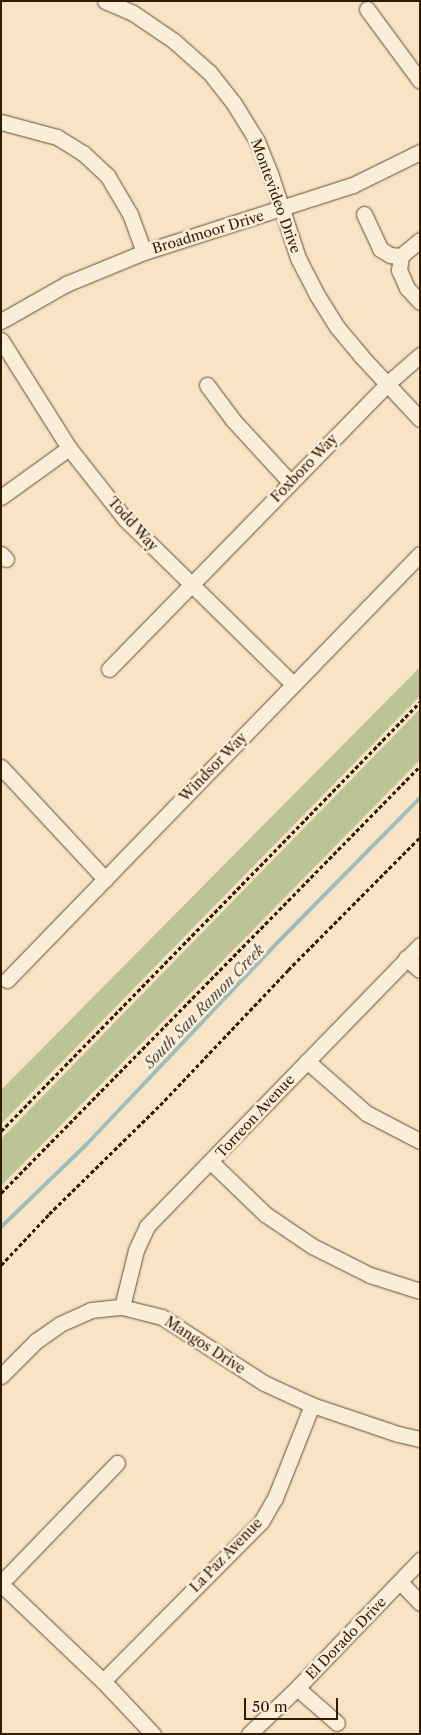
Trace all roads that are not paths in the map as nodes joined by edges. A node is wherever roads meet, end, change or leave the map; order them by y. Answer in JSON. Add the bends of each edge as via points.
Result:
{"nodes":[{"id":1,"x":105,"y":1,"type":"edge"},
{"id":2,"x":136,"y":7,"type":"edge"},
{"id":3,"x":367,"y":9,"type":"dead end"},
{"id":4,"x":420,"y":81,"type":"edge"},
{"id":5,"x":1,"y":122,"type":"edge"},
{"id":6,"x":420,"y":152,"type":"edge"},
{"id":7,"x":282,"y":209,"type":"junction"},
{"id":8,"x":364,"y":214,"type":"dead end"},
{"id":9,"x":420,"y":240,"type":"edge"},
{"id":10,"x":144,"y":252,"type":"junction"},
{"id":11,"x":401,"y":256,"type":"junction"},
{"id":12,"x":420,"y":302,"type":"edge"},
{"id":13,"x":1,"y":322,"type":"edge"},
{"id":14,"x":1,"y":340,"type":"edge"},
{"id":15,"x":420,"y":355,"type":"edge"},
{"id":16,"x":387,"y":384,"type":"junction"},
{"id":17,"x":207,"y":385,"type":"dead end"},
{"id":18,"x":420,"y":419,"type":"edge"},
{"id":19,"x":70,"y":448,"type":"junction"},
{"id":20,"x":290,"y":482,"type":"junction"},
{"id":21,"x":1,"y":497,"type":"edge"},
{"id":22,"x":420,"y":554,"type":"edge"},
{"id":23,"x":191,"y":584,"type":"junction"},
{"id":24,"x":109,"y":669,"type":"dead end"},
{"id":25,"x":293,"y":684,"type":"junction"},
{"id":26,"x":1,"y":767,"type":"edge"},
{"id":27,"x":105,"y":879,"type":"junction"},
{"id":28,"x":420,"y":944,"type":"edge"},
{"id":29,"x":406,"y":958,"type":"junction"},
{"id":30,"x":420,"y":970,"type":"edge"},
{"id":31,"x":7,"y":980,"type":"dead end"},
{"id":32,"x":307,"y":1060,"type":"junction"},
{"id":33,"x":420,"y":1141,"type":"edge"},
{"id":34,"x":211,"y":1162,"type":"junction"},
{"id":35,"x":420,"y":1292,"type":"edge"},
{"id":36,"x":122,"y":1307,"type":"junction"},
{"id":37,"x":1,"y":1376,"type":"edge"},
{"id":38,"x":312,"y":1405,"type":"junction"},
{"id":39,"x":420,"y":1438,"type":"edge"},
{"id":40,"x":117,"y":1463,"type":"dead end"},
{"id":41,"x":420,"y":1560,"type":"edge"},
{"id":42,"x":400,"y":1582,"type":"junction"},
{"id":43,"x":1,"y":1584,"type":"edge"},
{"id":44,"x":420,"y":1603,"type":"edge"},
{"id":45,"x":103,"y":1681,"type":"junction"},
{"id":46,"x":298,"y":1688,"type":"junction"},
{"id":47,"x":337,"y":1723,"type":"dead end"},
{"id":48,"x":152,"y":1734,"type":"edge"},
{"id":49,"x":248,"y":1734,"type":"edge"}],
"edges":[{"from":1,"to":2,"type":"street","name":"Montevideo Drive"},
{"from":2,"to":7,"type":"street","name":"Montevideo Drive","via":[[193,56],[228,94],[257,141]]},
{"from":3,"to":4,"type":"street"},
{"from":5,"to":10,"type":"street","via":[[57,137],[83,153],[107,175],[130,214]]},
{"from":6,"to":7,"type":"street","name":"Broadmoor Drive","via":[[353,185]]},
{"from":7,"to":10,"type":"street","name":"Broadmoor Drive"},
{"from":7,"to":16,"type":"street","name":"Montevideo Drive","via":[[298,258],[316,295],[337,327]]},
{"from":8,"to":11,"type":"street","via":[[380,248],[390,255]]},
{"from":9,"to":11,"type":"street"},
{"from":10,"to":13,"type":"street","name":"Broadmoor Drive","via":[[66,284]]},
{"from":11,"to":12,"type":"street","via":[[400,270],[408,288]]},
{"from":14,"to":19,"type":"street","name":"Todd Way"},
{"from":15,"to":16,"type":"street","name":"Foxboro Way"},
{"from":16,"to":18,"type":"street","name":"Montevideo Drive"},
{"from":16,"to":20,"type":"street","name":"Foxboro Way"},
{"from":17,"to":20,"type":"street","via":[[232,420]]},
{"from":19,"to":21,"type":"street"},
{"from":19,"to":23,"type":"street","name":"Todd Way","via":[[125,518]]},
{"from":20,"to":23,"type":"street","name":"Foxboro Way"},
{"from":22,"to":25,"type":"street","name":"Windsor Way"},
{"from":23,"to":24,"type":"street","name":"Foxboro Way"},
{"from":23,"to":25,"type":"street","name":"Todd Way"},
{"from":25,"to":27,"type":"street","name":"Windsor Way"},
{"from":26,"to":27,"type":"street"},
{"from":27,"to":31,"type":"street","name":"Windsor Way"},
{"from":28,"to":29,"type":"street","name":"Torreon Avenue"},
{"from":29,"to":30,"type":"street"},
{"from":29,"to":32,"type":"street","name":"Torreon Avenue"},
{"from":32,"to":33,"type":"street","via":[[366,1113]]},
{"from":32,"to":34,"type":"street","name":"Torreon Avenue"},
{"from":34,"to":35,"type":"street","via":[[265,1214],[312,1246],[370,1275]]},
{"from":34,"to":36,"type":"street","name":"Torreon Avenue","via":[[147,1226],[136,1250]]},
{"from":36,"to":37,"type":"street","name":"Mangos Drive","via":[[91,1310],[60,1324],[36,1341]]},
{"from":36,"to":38,"type":"street","name":"Mangos Drive","via":[[162,1317],[264,1383]]},
{"from":38,"to":39,"type":"street","name":"Mangos Drive","via":[[398,1434]]},
{"from":38,"to":45,"type":"street","name":"La Paz Avenue","via":[[275,1498],[261,1522]]},
{"from":40,"to":43,"type":"street"},
{"from":41,"to":42,"type":"street","name":"El Dorado Drive"},
{"from":42,"to":44,"type":"street"},
{"from":42,"to":46,"type":"street","name":"El Dorado Drive"},
{"from":43,"to":45,"type":"street"},
{"from":45,"to":48,"type":"street"},
{"from":46,"to":47,"type":"street"},
{"from":46,"to":49,"type":"street","name":"El Dorado Drive"}]}
